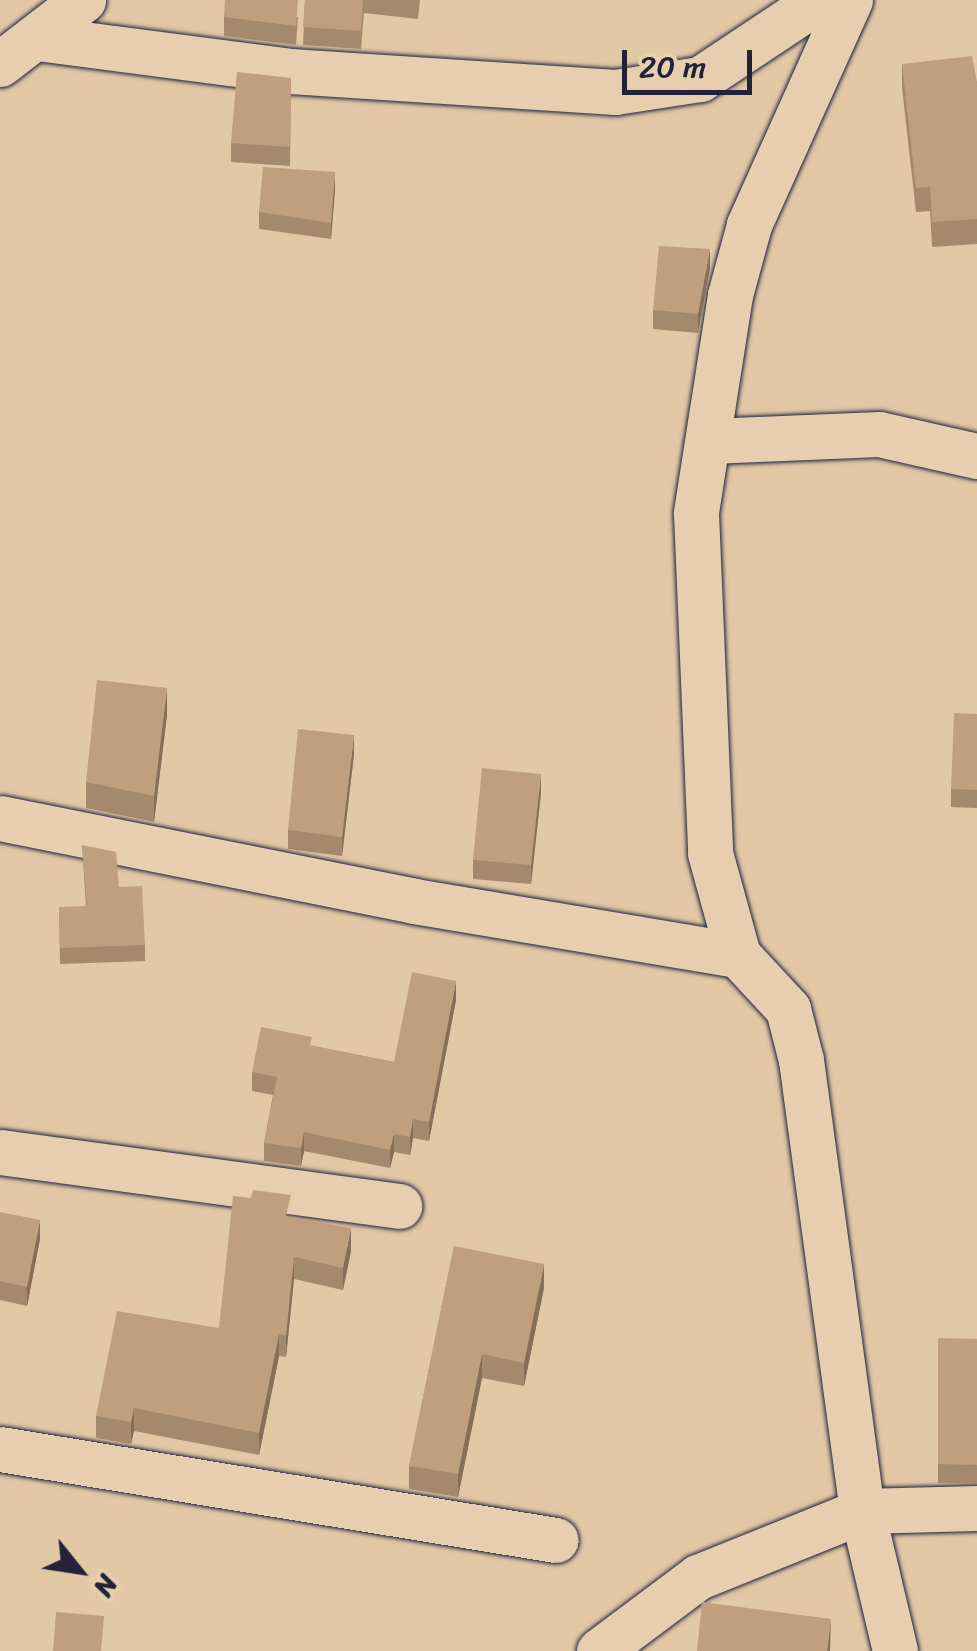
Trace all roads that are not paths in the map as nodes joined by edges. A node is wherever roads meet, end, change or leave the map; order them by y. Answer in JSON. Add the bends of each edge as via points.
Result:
{"nodes":[{"id":1,"x":83,"y":0,"type":"edge"},
{"id":2,"x":819,"y":0,"type":"edge"},
{"id":3,"x":850,"y":0,"type":"edge"},
{"id":4,"x":37,"y":38,"type":"junction"},
{"id":5,"x":0,"y":64,"type":"edge"},
{"id":6,"x":710,"y":442,"type":"junction"},
{"id":7,"x":977,"y":456,"type":"edge"},
{"id":8,"x":0,"y":818,"type":"edge"},
{"id":9,"x":738,"y":956,"type":"junction"},
{"id":10,"x":0,"y":1152,"type":"edge"},
{"id":11,"x":399,"y":1206,"type":"dead end"},
{"id":12,"x":0,"y":1448,"type":"edge"},
{"id":13,"x":977,"y":1508,"type":"edge"},
{"id":14,"x":862,"y":1510,"type":"junction"},
{"id":15,"x":556,"y":1540,"type":"dead end"},
{"id":16,"x":599,"y":1651,"type":"edge"},
{"id":17,"x":895,"y":1651,"type":"edge"}],
"edges":[{"from":1,"to":4,"type":"street"},
{"from":2,"to":4,"type":"street","via":[[700,78],[615,92],[290,71]]},
{"from":3,"to":6,"type":"street","via":[[748,225],[730,295]]},
{"from":4,"to":5,"type":"street"},
{"from":6,"to":7,"type":"street","via":[[879,434]]},
{"from":6,"to":9,"type":"street","via":[[696,513],[704,778],[710,854]]},
{"from":8,"to":9,"type":"street","via":[[414,901]]},
{"from":9,"to":14,"type":"street","via":[[788,1010],[800,1060]]},
{"from":10,"to":11,"type":"street"},
{"from":12,"to":15,"type":"street"},
{"from":13,"to":14,"type":"street"},
{"from":14,"to":16,"type":"street","via":[[698,1577]]},
{"from":14,"to":17,"type":"street"}]}
